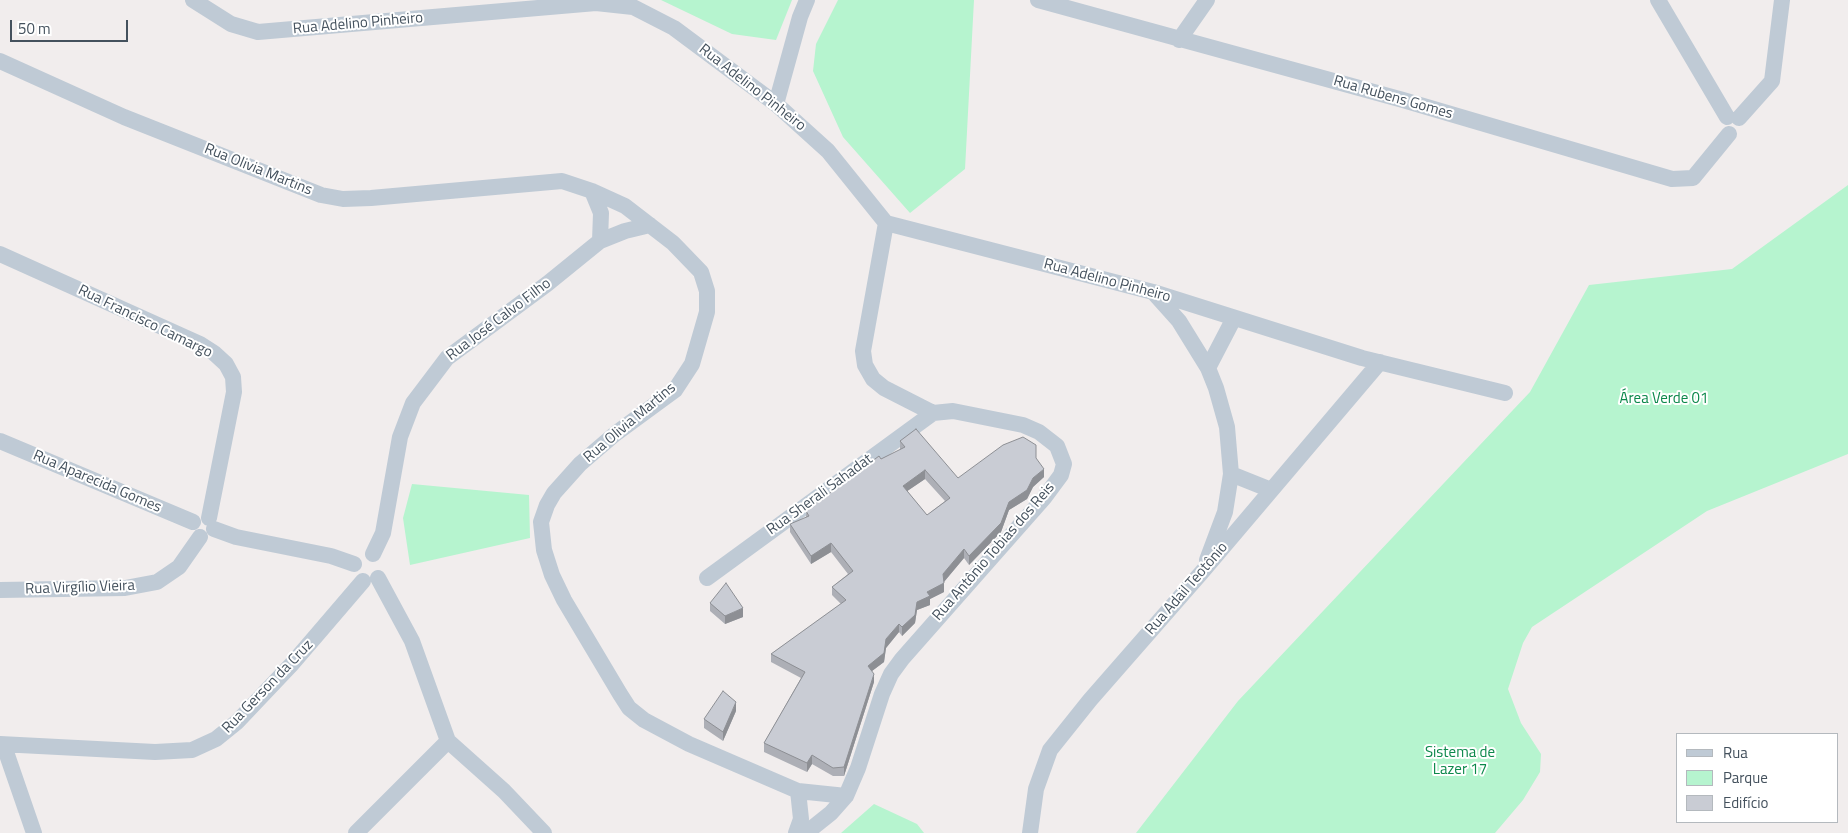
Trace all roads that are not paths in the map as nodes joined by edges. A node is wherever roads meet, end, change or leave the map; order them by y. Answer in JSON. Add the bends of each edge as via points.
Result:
{"nodes":[{"id":1,"x":193,"y":0,"type":"edge"},
{"id":2,"x":807,"y":0,"type":"edge"},
{"id":3,"x":1038,"y":0,"type":"edge"},
{"id":4,"x":1207,"y":0,"type":"edge"},
{"id":5,"x":1658,"y":0,"type":"edge"},
{"id":6,"x":1782,"y":0,"type":"edge"},
{"id":7,"x":1179,"y":40,"type":"junction"},
{"id":8,"x":0,"y":61,"type":"edge"},
{"id":9,"x":776,"y":104,"type":"junction"},
{"id":10,"x":1733,"y":117,"type":"junction"},
{"id":11,"x":592,"y":190,"type":"junction"},
{"id":12,"x":886,"y":223,"type":"junction"},
{"id":13,"x":650,"y":225,"type":"junction"},
{"id":14,"x":600,"y":241,"type":"junction"},
{"id":15,"x":0,"y":254,"type":"edge"},
{"id":16,"x":1153,"y":292,"type":"junction"},
{"id":17,"x":1234,"y":318,"type":"junction"},
{"id":18,"x":1380,"y":362,"type":"junction"},
{"id":19,"x":1208,"y":368,"type":"junction"},
{"id":20,"x":1505,"y":393,"type":"dead end"},
{"id":21,"x":933,"y":413,"type":"junction"},
{"id":22,"x":0,"y":441,"type":"edge"},
{"id":23,"x":1231,"y":474,"type":"junction"},
{"id":24,"x":1271,"y":490,"type":"junction"},
{"id":25,"x":204,"y":527,"type":"junction"},
{"id":26,"x":373,"y":554,"type":"junction"},
{"id":27,"x":354,"y":564,"type":"junction"},
{"id":28,"x":1202,"y":572,"type":"junction"},
{"id":29,"x":707,"y":578,"type":"dead end"},
{"id":30,"x":370,"y":579,"type":"junction"},
{"id":31,"x":0,"y":590,"type":"edge"},
{"id":32,"x":448,"y":741,"type":"junction"},
{"id":33,"x":2,"y":745,"type":"edge"},
{"id":34,"x":798,"y":791,"type":"junction"},
{"id":35,"x":846,"y":796,"type":"junction"},
{"id":36,"x":34,"y":833,"type":"edge"},
{"id":37,"x":356,"y":833,"type":"edge"},
{"id":38,"x":544,"y":833,"type":"edge"},
{"id":39,"x":796,"y":833,"type":"edge"},
{"id":40,"x":806,"y":833,"type":"edge"},
{"id":41,"x":1030,"y":833,"type":"edge"}],
"edges":[{"from":1,"to":9,"type":"street","name":"Rua Adelino Pinheiro","via":[[231,24],[258,32],[596,3],[633,8],[674,28]]},
{"from":2,"to":9,"type":"street"},
{"from":3,"to":7,"type":"street","name":"Rua Rubens Gomes"},
{"from":4,"to":7,"type":"street"},
{"from":5,"to":10,"type":"street"},
{"from":6,"to":10,"type":"street","via":[[1772,81]]},
{"from":7,"to":10,"type":"street","name":"Rua Rubens Gomes","via":[[1403,100],[1672,179],[1693,178],[1729,134],[1723,128],[1723,122]]},
{"from":8,"to":11,"type":"street","name":"Rua Olivia Martins","via":[[124,117],[321,195],[342,199],[371,198],[562,181]]},
{"from":9,"to":12,"type":"street","name":"Rua Adelino Pinheiro","via":[[828,151]]},
{"from":11,"to":13,"type":"street","name":"Rua Olivia Martins","via":[[625,206]]},
{"from":11,"to":14,"type":"street","via":[[601,213]]},
{"from":12,"to":16,"type":"street","name":"Rua Adelino Pinheiro"},
{"from":12,"to":21,"type":"street","via":[[864,336],[862,351],[865,365],[873,379],[884,388]]},
{"from":13,"to":14,"type":"street","name":"Rua José Calvo Filho"},
{"from":13,"to":34,"type":"street","name":"Rua Olivia Martins","via":[[701,272],[707,291],[707,312],[692,364],[675,390],[615,434],[580,464],[554,493],[542,522],[544,550],[564,600],[629,708],[667,734]]},
{"from":14,"to":26,"type":"street","name":"Rua José Calvo Filho","via":[[548,284],[447,358],[413,403],[400,437],[383,533]]},
{"from":15,"to":25,"type":"street","name":"Rua Francisco Camargo","via":[[200,344],[226,364],[233,377],[234,392]]},
{"from":16,"to":17,"type":"street","name":"Rua Adelino Pinheiro"},
{"from":16,"to":19,"type":"street","via":[[1179,321]]},
{"from":17,"to":18,"type":"street","name":"Rua Adelino Pinheiro"},
{"from":17,"to":19,"type":"street"},
{"from":18,"to":20,"type":"street","name":"Rua Adelino Pinheiro"},
{"from":18,"to":24,"type":"street","name":"Rua Adail Teotônio"},
{"from":19,"to":23,"type":"street","via":[[1227,427]]},
{"from":21,"to":29,"type":"street","name":"Rua Sherali Sahadat"},
{"from":21,"to":35,"type":"street","name":"Rua Antônio Tobias dos Reis","via":[[952,410],[1023,425],[1040,432],[1057,446],[1064,464],[1062,475],[891,674]]},
{"from":22,"to":25,"type":"street","name":"Rua Aparecida Gomes"},
{"from":23,"to":24,"type":"street"},
{"from":23,"to":28,"type":"street","via":[[1225,512]]},
{"from":24,"to":28,"type":"street","name":"Rua Adail Teotônio"},
{"from":25,"to":27,"type":"street","name":"Rua Aparecida Gomes"},
{"from":25,"to":31,"type":"street","name":"Rua Virgílio Vieira","via":[[179,567],[157,582],[125,588]]},
{"from":26,"to":27,"type":"street","via":[[361,555]]},
{"from":26,"to":30,"type":"street","via":[[382,565]]},
{"from":27,"to":30,"type":"street","via":[[355,574]]},
{"from":28,"to":41,"type":"street","name":"Rua Adail Teotônio","via":[[1050,750],[1036,789]]},
{"from":30,"to":32,"type":"street","via":[[412,641]]},
{"from":30,"to":33,"type":"street","name":"Rua Gerson da Cruz","via":[[237,722],[216,739],[192,750],[155,752]]},
{"from":32,"to":37,"type":"street"},
{"from":32,"to":38,"type":"street","via":[[504,791]]},
{"from":33,"to":36,"type":"street"},
{"from":34,"to":35,"type":"street","name":"Rua Olivia Martins"},
{"from":34,"to":39,"type":"street","via":[[801,819]]},
{"from":35,"to":40,"type":"street","name":"Rua Antônio Tobias dos Reis"}]}
